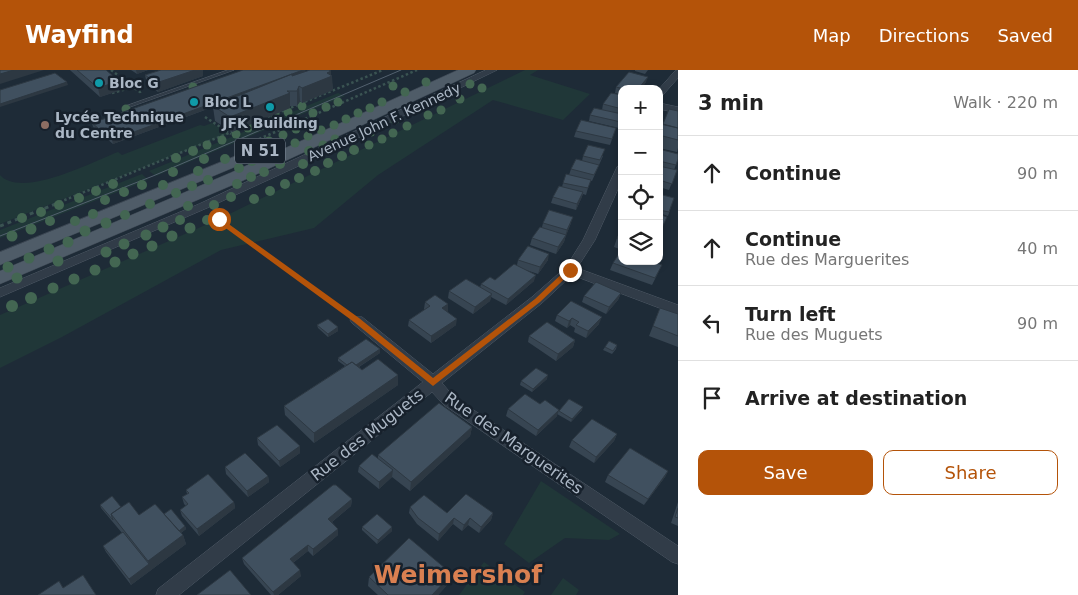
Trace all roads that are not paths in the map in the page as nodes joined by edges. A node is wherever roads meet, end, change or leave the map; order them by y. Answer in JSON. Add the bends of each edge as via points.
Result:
{"nodes":[{"id":1,"x":232,"y":70,"type":"edge"},
{"id":2,"x":440,"y":70,"type":"edge"},
{"id":3,"x":469,"y":70,"type":"edge"},
{"id":4,"x":493,"y":70,"type":"edge"},
{"id":5,"x":678,"y":73,"type":"edge"},
{"id":6,"x":663,"y":90,"type":"edge"},
{"id":7,"x":128,"y":106,"type":"dead end"},
{"id":8,"x":663,"y":107,"type":"edge"},
{"id":9,"x":678,"y":110,"type":"edge"},
{"id":10,"x":618,"y":175,"type":"edge"},
{"id":11,"x":79,"y":228,"type":"junction"},
{"id":12,"x":0,"y":252,"type":"edge"},
{"id":13,"x":0,"y":259,"type":"edge"},
{"id":14,"x":570,"y":270,"type":"junction"},
{"id":15,"x":0,"y":278,"type":"edge"},
{"id":16,"x":0,"y":293,"type":"edge"},
{"id":17,"x":678,"y":310,"type":"edge"},
{"id":18,"x":357,"y":320,"type":"road end"},
{"id":19,"x":433,"y":383,"type":"junction"},
{"id":20,"x":678,"y":556,"type":"edge"},
{"id":21,"x":166,"y":595,"type":"edge"}],
"edges":[{"from":1,"to":7,"type":"lane"},
{"from":2,"to":11,"type":"main road","name":"Avenue John F. Kennedy","number":"N 51"},
{"from":3,"to":15,"type":"main road","name":"Avenue John F. Kennedy","number":"N 51","via":[[268,164]]},
{"from":4,"to":16,"type":"street","name":"Avenue John F. Kennedy","via":[[229,194]]},
{"from":5,"to":6,"type":"street"},
{"from":8,"to":9,"type":"street"},
{"from":10,"to":14,"type":"street","name":"Rue des Muguets","via":[[589,240]]},
{"from":11,"to":12,"type":"lane","name":"Avenue John F. Kennedy","via":[[51,232]]},
{"from":11,"to":13,"type":"main road","name":"Avenue John F. Kennedy","number":"N 51"},
{"from":14,"to":17,"type":"street"},
{"from":14,"to":19,"type":"street","name":"Rue des Muguets"},
{"from":18,"to":19,"type":"street","name":"Rue des Marguerites"},
{"from":19,"to":20,"type":"street","name":"Rue des Marguerites","via":[[449,401]]},
{"from":19,"to":21,"type":"street","name":"Rue des Muguets"}]}
